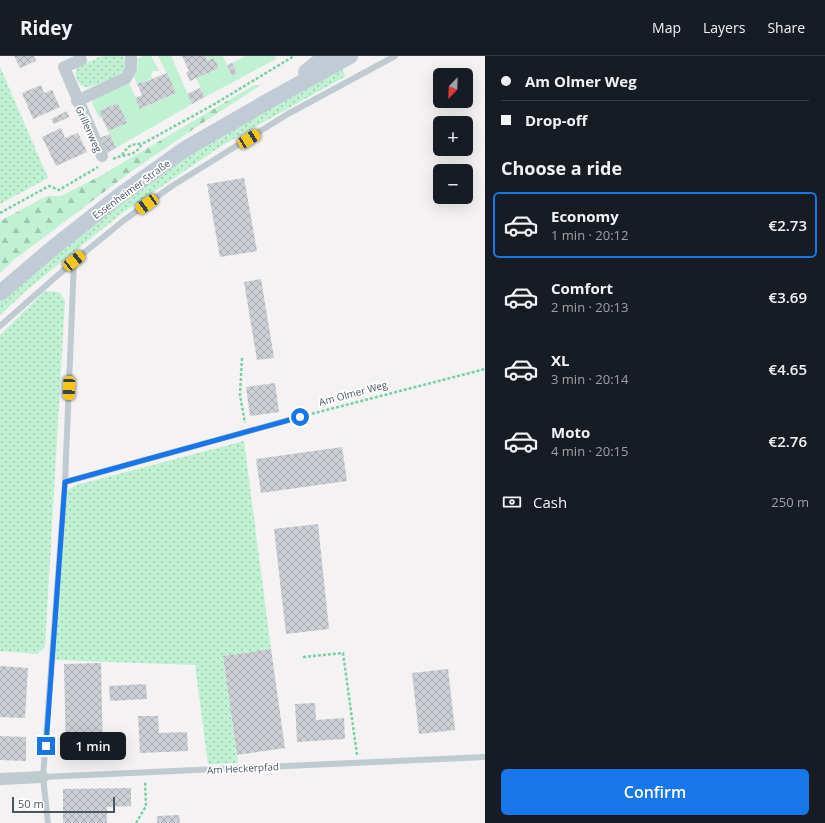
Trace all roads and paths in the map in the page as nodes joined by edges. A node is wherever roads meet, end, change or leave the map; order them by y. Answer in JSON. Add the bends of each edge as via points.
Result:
{"nodes":[{"id":1,"x":131,"y":56,"type":"edge"},
{"id":2,"x":294,"y":56,"type":"edge"},
{"id":3,"x":326,"y":56,"type":"edge"},
{"id":4,"x":350,"y":56,"type":"edge"},
{"id":5,"x":395,"y":56,"type":"edge"},
{"id":6,"x":83,"y":57,"type":"edge"},
{"id":7,"x":272,"y":99,"type":"junction"},
{"id":8,"x":77,"y":101,"type":"junction"},
{"id":9,"x":142,"y":144,"type":"junction"},
{"id":10,"x":100,"y":162,"type":"joint"},
{"id":11,"x":0,"y":213,"type":"edge"},
{"id":12,"x":74,"y":261,"type":"junction"},
{"id":13,"x":0,"y":293,"type":"edge"},
{"id":14,"x":0,"y":326,"type":"edge"},
{"id":15,"x":242,"y":358,"type":"dead end"},
{"id":16,"x":485,"y":368,"type":"edge"},
{"id":17,"x":300,"y":417,"type":"joint"},
{"id":18,"x":247,"y":432,"type":"junction"},
{"id":19,"x":65,"y":482,"type":"junction"},
{"id":20,"x":303,"y":657,"type":"dead end"},
{"id":21,"x":485,"y":757,"type":"edge"},
{"id":22,"x":358,"y":763,"type":"junction"},
{"id":23,"x":144,"y":772,"type":"junction"},
{"id":24,"x":44,"y":777,"type":"junction"},
{"id":25,"x":0,"y":779,"type":"edge"},
{"id":26,"x":48,"y":823,"type":"edge"},
{"id":27,"x":136,"y":823,"type":"edge"}],
"edges":[{"from":1,"to":8,"type":"street","name":"Grillenweg","via":[[131,68],[126,78]]},
{"from":2,"to":9,"type":"path"},
{"from":3,"to":7,"type":"main road","name":"Essenheimer Straße"},
{"from":4,"to":7,"type":"main road","name":"Essenheimer Straße"},
{"from":5,"to":12,"type":"lane","via":[[286,115],[172,186],[122,221]]},
{"from":6,"to":8,"type":"street","name":"Grillenweg","via":[[64,67]]},
{"from":7,"to":13,"type":"main road","name":"Essenheimer Straße","via":[[185,149],[119,196]]},
{"from":8,"to":10,"type":"street","name":"Grillenweg"},
{"from":9,"to":9,"type":"path","via":[[128,156],[122,155],[135,143]]},
{"from":10,"to":11,"type":"path","via":[[59,190],[49,186]]},
{"from":12,"to":14,"type":"lane"},
{"from":12,"to":19,"type":"lane"},
{"from":15,"to":18,"type":"path","via":[[240,395]]},
{"from":16,"to":17,"type":"path","name":"Am Olmer Weg"},
{"from":17,"to":18,"type":"lane"},
{"from":18,"to":19,"type":"lane"},
{"from":19,"to":24,"type":"lane"},
{"from":20,"to":22,"type":"path","via":[[343,653]]},
{"from":21,"to":22,"type":"lane","name":"Am Heckerpfad"},
{"from":22,"to":23,"type":"lane","name":"Am Heckerpfad"},
{"from":23,"to":24,"type":"lane","name":"Am Heckerpfad"},
{"from":23,"to":27,"type":"path","via":[[146,806]]},
{"from":24,"to":25,"type":"street","name":"Am Heckerpfad"},
{"from":24,"to":26,"type":"lane"}]}
